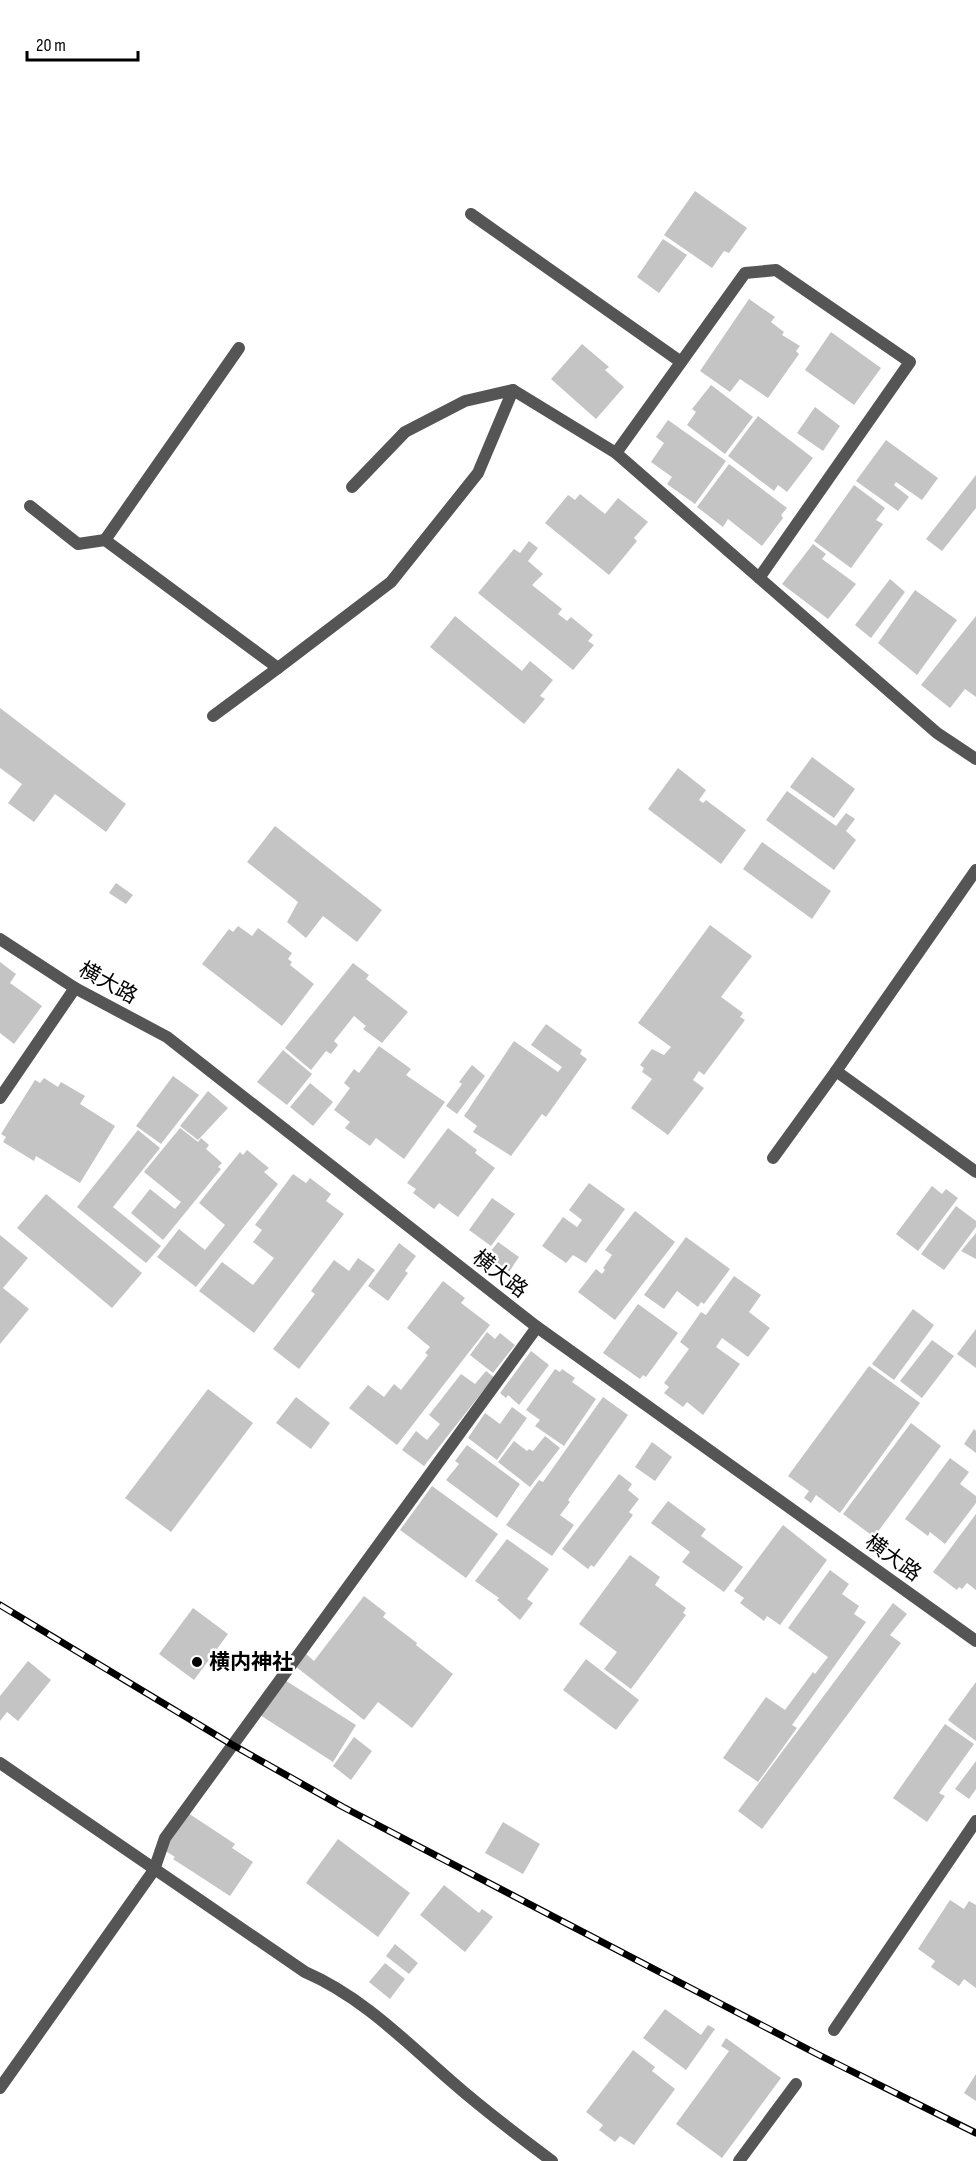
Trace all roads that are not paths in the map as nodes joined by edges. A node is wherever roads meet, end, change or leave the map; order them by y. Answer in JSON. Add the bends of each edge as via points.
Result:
{"nodes":[{"id":1,"x":471,"y":214,"type":"dead end"},
{"id":2,"x":239,"y":348,"type":"dead end"},
{"id":3,"x":681,"y":362,"type":"junction"},
{"id":4,"x":513,"y":390,"type":"junction"},
{"id":5,"x":616,"y":453,"type":"junction"},
{"id":6,"x":352,"y":487,"type":"dead end"},
{"id":7,"x":30,"y":506,"type":"dead end"},
{"id":8,"x":105,"y":540,"type":"junction"},
{"id":9,"x":759,"y":578,"type":"junction"},
{"id":10,"x":278,"y":668,"type":"junction"},
{"id":11,"x":213,"y":716,"type":"dead end"},
{"id":12,"x":976,"y":759,"type":"edge"},
{"id":13,"x":976,"y":870,"type":"edge"},
{"id":14,"x":0,"y":939,"type":"edge"},
{"id":15,"x":75,"y":988,"type":"junction"},
{"id":16,"x":836,"y":1071,"type":"junction"},
{"id":17,"x":0,"y":1098,"type":"edge"},
{"id":18,"x":773,"y":1158,"type":"dead end"},
{"id":19,"x":976,"y":1172,"type":"edge"},
{"id":20,"x":537,"y":1327,"type":"junction"},
{"id":21,"x":976,"y":1641,"type":"edge"},
{"id":22,"x":0,"y":1763,"type":"edge"},
{"id":23,"x":976,"y":1821,"type":"edge"},
{"id":24,"x":154,"y":1870,"type":"junction"},
{"id":25,"x":834,"y":2030,"type":"dead end"},
{"id":26,"x":796,"y":2084,"type":"dead end"},
{"id":27,"x":0,"y":2088,"type":"edge"},
{"id":28,"x":552,"y":2161,"type":"edge"},
{"id":29,"x":739,"y":2161,"type":"edge"}],
"edges":[{"from":1,"to":3,"type":"street"},
{"from":2,"to":8,"type":"street"},
{"from":3,"to":5,"type":"street"},
{"from":3,"to":9,"type":"street","via":[[745,273],[776,270],[910,362]]},
{"from":4,"to":5,"type":"street"},
{"from":4,"to":6,"type":"street","via":[[465,401],[405,432]]},
{"from":4,"to":10,"type":"street","via":[[478,473],[391,582]]},
{"from":5,"to":9,"type":"street"},
{"from":7,"to":8,"type":"street","via":[[78,544]]},
{"from":8,"to":10,"type":"street"},
{"from":9,"to":12,"type":"street","via":[[937,733]]},
{"from":10,"to":11,"type":"street"},
{"from":13,"to":16,"type":"street"},
{"from":14,"to":15,"type":"street","name":"横大路"},
{"from":15,"to":17,"type":"street"},
{"from":15,"to":20,"type":"street","name":"横大路","via":[[167,1037]]},
{"from":16,"to":18,"type":"street"},
{"from":16,"to":19,"type":"street"},
{"from":20,"to":21,"type":"street","name":"横大路"},
{"from":20,"to":24,"type":"street","via":[[165,1838]]},
{"from":22,"to":24,"type":"street"},
{"from":23,"to":25,"type":"street"},
{"from":24,"to":27,"type":"street"},
{"from":24,"to":28,"type":"street","via":[[305,1972],[334,1984]]},
{"from":26,"to":29,"type":"street"}]}
